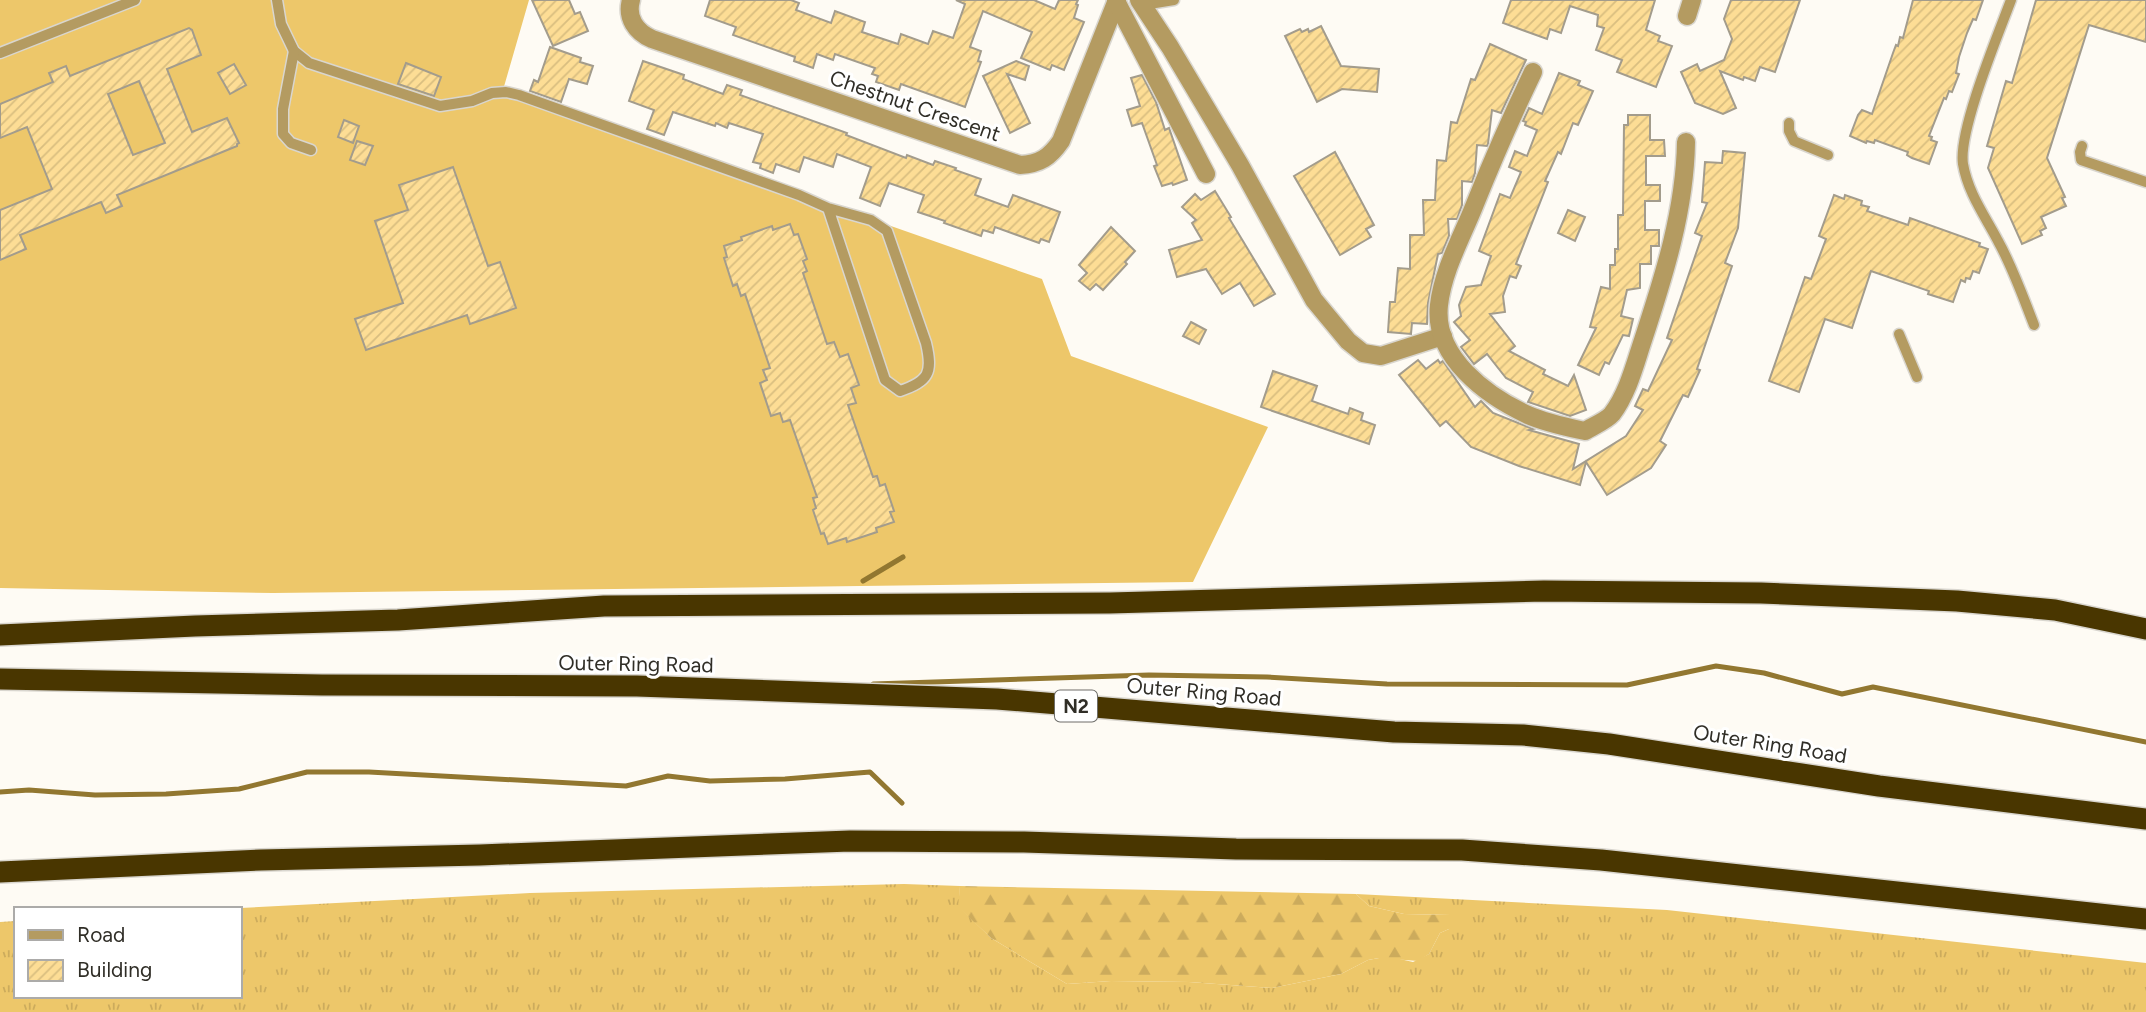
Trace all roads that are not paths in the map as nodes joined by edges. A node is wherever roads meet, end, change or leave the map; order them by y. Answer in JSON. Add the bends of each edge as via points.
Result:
{"nodes":[{"id":1,"x":135,"y":0,"type":"edge"},
{"id":2,"x":277,"y":0,"type":"edge"},
{"id":3,"x":631,"y":0,"type":"edge"},
{"id":4,"x":1174,"y":0,"type":"edge"},
{"id":5,"x":2011,"y":0,"type":"edge"},
{"id":6,"x":1117,"y":1,"type":"edge"},
{"id":7,"x":1141,"y":3,"type":"edge"},
{"id":8,"x":294,"y":51,"type":"junction"},
{"id":9,"x":0,"y":53,"type":"edge"},
{"id":10,"x":1533,"y":72,"type":"dead end"},
{"id":11,"x":1789,"y":123,"type":"dead end"},
{"id":12,"x":1686,"y":142,"type":"dead end"},
{"id":13,"x":2082,"y":146,"type":"dead end"},
{"id":14,"x":311,"y":150,"type":"dead end"},
{"id":15,"x":1828,"y":155,"type":"dead end"},
{"id":16,"x":1206,"y":174,"type":"dead end"},
{"id":17,"x":2146,"y":182,"type":"edge"},
{"id":18,"x":828,"y":208,"type":"junction"},
{"id":19,"x":2034,"y":326,"type":"dead end"},
{"id":20,"x":1899,"y":334,"type":"dead end"},
{"id":21,"x":1443,"y":336,"type":"junction"},
{"id":22,"x":1917,"y":377,"type":"dead end"},
{"id":23,"x":2146,"y":629,"type":"edge"},
{"id":24,"x":0,"y":635,"type":"edge"},
{"id":25,"x":0,"y":679,"type":"edge"},
{"id":26,"x":2146,"y":819,"type":"edge"},
{"id":27,"x":0,"y":872,"type":"edge"},
{"id":28,"x":2146,"y":919,"type":"edge"}],
"edges":[{"from":1,"to":9,"type":"lane"},
{"from":2,"to":8,"type":"lane","via":[[281,24]]},
{"from":3,"to":6,"type":"street","name":"Chestnut Crescent","via":[[634,26],[652,39],[1020,165],[1046,159],[1061,141]]},
{"from":4,"to":7,"type":"lane"},
{"from":5,"to":19,"type":"lane","via":[[1975,103],[1962,162],[1975,202],[2011,267]]},
{"from":6,"to":16,"type":"street"},
{"from":7,"to":21,"type":"street","via":[[1240,165],[1314,300],[1348,341],[1363,353],[1381,356]]},
{"from":8,"to":14,"type":"lane","via":[[283,134],[291,143]]},
{"from":8,"to":18,"type":"lane","via":[[309,63],[440,106],[492,93],[519,95]]},
{"from":10,"to":21,"type":"street","via":[[1446,274],[1439,308]]},
{"from":11,"to":15,"type":"lane","via":[[1794,141]]},
{"from":12,"to":21,"type":"street","via":[[1681,206],[1658,294],[1625,390],[1611,416],[1585,431],[1530,416],[1492,396],[1448,349]]},
{"from":13,"to":17,"type":"lane","via":[[2081,160]]},
{"from":18,"to":18,"type":"lane","via":[[871,220],[887,231],[930,359],[929,371],[918,385],[900,391],[885,380]]},
{"from":20,"to":22,"type":"lane"},
{"from":23,"to":24,"type":"highway","via":[[2055,610],[1957,601],[1544,591],[1110,603],[604,606],[398,620]]},
{"from":25,"to":26,"type":"highway","name":"Outer Ring Road","number":"N2","via":[[637,687],[997,699],[1394,732],[1585,741],[1879,786]]},
{"from":27,"to":28,"type":"highway","via":[[850,841],[1462,850],[1601,860]]}]}
